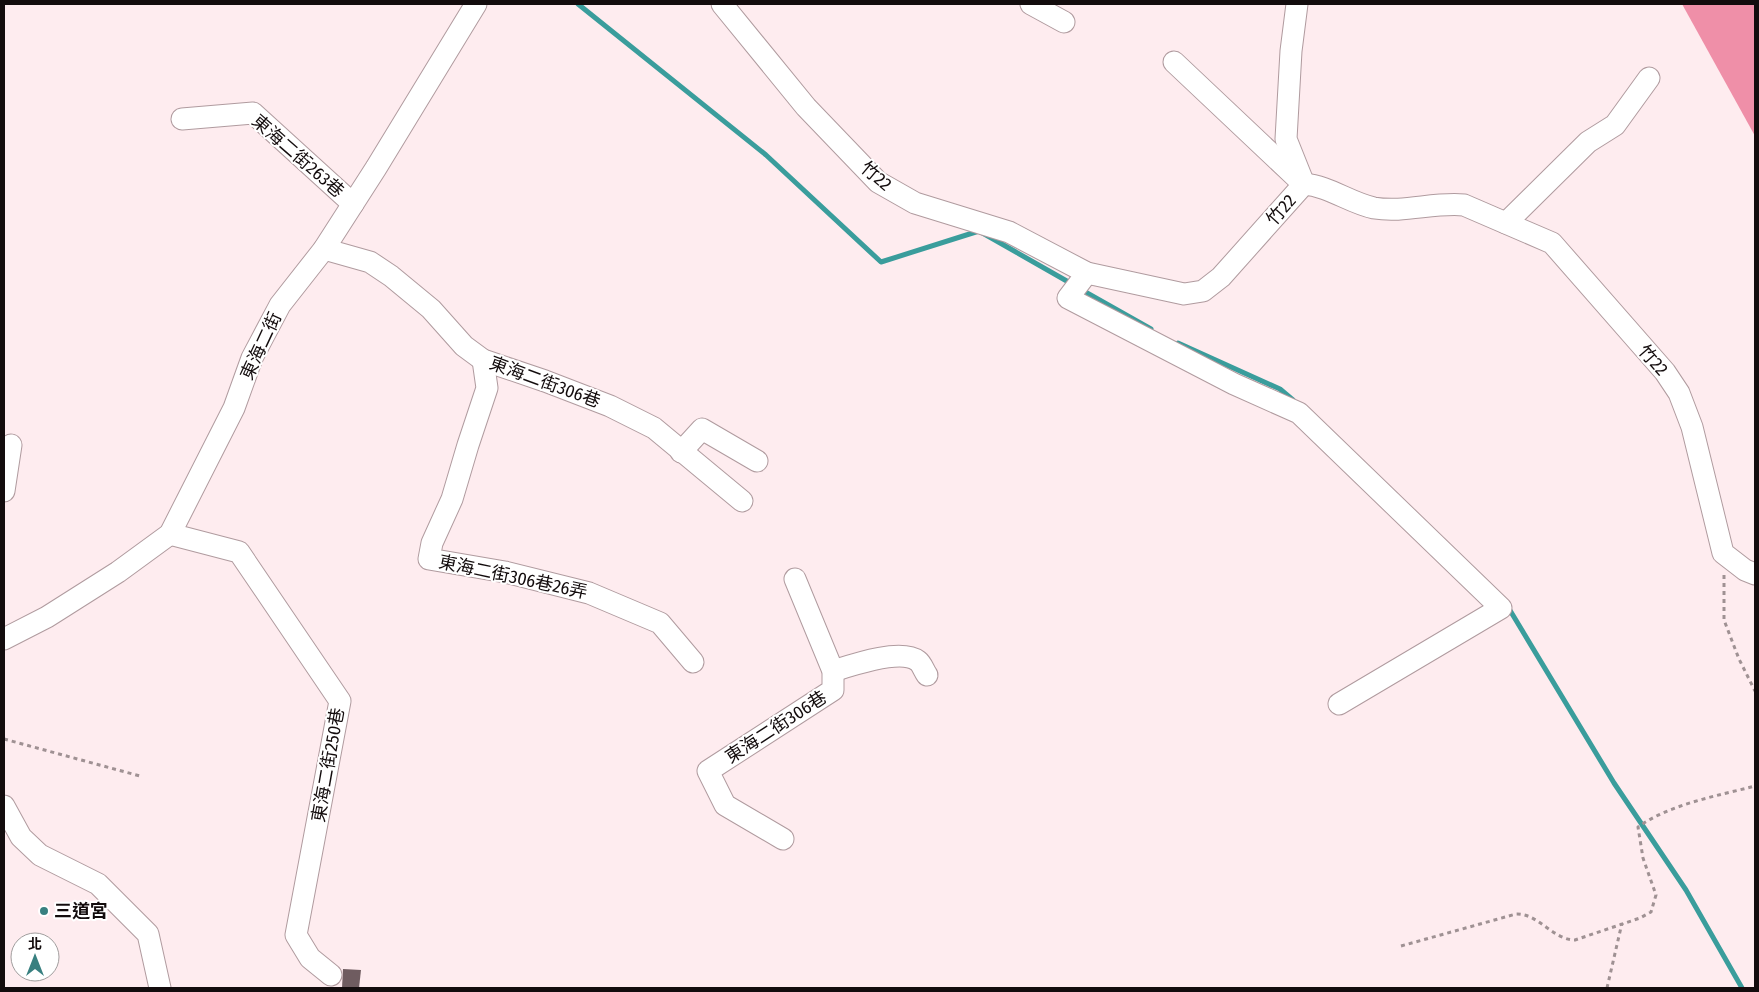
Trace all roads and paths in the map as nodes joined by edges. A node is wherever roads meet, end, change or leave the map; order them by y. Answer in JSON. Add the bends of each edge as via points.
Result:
{"nodes":[{"id":1,"x":476,"y":4,"type":"edge"},
{"id":2,"x":722,"y":4,"type":"edge"},
{"id":3,"x":1030,"y":4,"type":"edge"},
{"id":4,"x":1297,"y":4,"type":"edge"},
{"id":5,"x":1064,"y":22,"type":"dead end"},
{"id":6,"x":1174,"y":62,"type":"dead end"},
{"id":7,"x":1649,"y":78,"type":"dead end"},
{"id":8,"x":182,"y":118,"type":"dead end"},
{"id":9,"x":1304,"y":184,"type":"junction"},
{"id":10,"x":352,"y":204,"type":"junction"},
{"id":11,"x":1506,"y":223,"type":"junction"},
{"id":12,"x":324,"y":249,"type":"junction"},
{"id":13,"x":1086,"y":273,"type":"junction"},
{"id":14,"x":483,"y":360,"type":"junction"},
{"id":15,"x":11,"y":445,"type":"dead end"},
{"id":16,"x":681,"y":452,"type":"junction"},
{"id":17,"x":757,"y":461,"type":"dead end"},
{"id":18,"x":4,"y":491,"type":"edge"},
{"id":19,"x":742,"y":501,"type":"dead end"},
{"id":20,"x":170,"y":534,"type":"junction"},
{"id":21,"x":1723,"y":552,"type":"junction"},
{"id":22,"x":1755,"y":574,"type":"edge"},
{"id":23,"x":795,"y":579,"type":"dead end"},
{"id":24,"x":4,"y":639,"type":"edge"},
{"id":25,"x":693,"y":662,"type":"dead end"},
{"id":26,"x":833,"y":671,"type":"junction"},
{"id":27,"x":927,"y":675,"type":"dead end"},
{"id":28,"x":1755,"y":691,"type":"edge"},
{"id":29,"x":1339,"y":704,"type":"dead end"},
{"id":30,"x":4,"y":739,"type":"edge"},
{"id":31,"x":140,"y":776,"type":"dead end"},
{"id":32,"x":1755,"y":786,"type":"edge"},
{"id":33,"x":4,"y":806,"type":"edge"},
{"id":34,"x":783,"y":839,"type":"dead end"},
{"id":35,"x":1622,"y":923,"type":"junction"},
{"id":36,"x":1401,"y":946,"type":"dead end"},
{"id":37,"x":331,"y":975,"type":"dead end"},
{"id":38,"x":160,"y":988,"type":"edge"},
{"id":39,"x":1608,"y":988,"type":"edge"}],
"edges":[{"from":1,"to":10,"type":"street","name":"東海二街"},
{"from":2,"to":13,"type":"street","name":"竹22","number":"竹22","via":[[806,107],[878,182],[915,203],[1009,232]]},
{"from":3,"to":5,"type":"street"},
{"from":4,"to":9,"type":"street","via":[[1286,139]]},
{"from":6,"to":9,"type":"street"},
{"from":7,"to":11,"type":"street","via":[[1615,125],[1588,142]]},
{"from":8,"to":10,"type":"street","name":"東海二街263巷","via":[[253,113]]},
{"from":9,"to":11,"type":"street","name":"竹22","number":"竹22","via":[[1317,185],[1372,207],[1391,210],[1464,205]]},
{"from":9,"to":13,"type":"street","name":"竹22","number":"竹22","via":[[1221,277],[1202,291],[1184,294]]},
{"from":10,"to":12,"type":"street","name":"東海二街"},
{"from":11,"to":21,"type":"street","name":"竹22","number":"竹22","via":[[1552,244],[1665,372],[1679,393],[1692,427]]},
{"from":12,"to":14,"type":"street","name":"東海二街306巷","via":[[370,262],[391,276],[431,309],[464,346]]},
{"from":12,"to":20,"type":"street","name":"東海二街","via":[[280,305],[252,358],[234,408]]},
{"from":13,"to":29,"type":"street","via":[[1068,298],[1234,384],[1299,413],[1501,608]]},
{"from":14,"to":16,"type":"street","name":"東海二街306巷","via":[[610,406],[654,428]]},
{"from":14,"to":25,"type":"street","name":"東海二街306巷26弄","via":[[487,388],[452,500],[432,542],[429,559],[505,572],[589,593],[660,623]]},
{"from":15,"to":18,"type":"street"},
{"from":16,"to":17,"type":"street","via":[[702,429]]},
{"from":16,"to":19,"type":"street","name":"東海二街306巷"},
{"from":20,"to":24,"type":"street","name":"東海二街","via":[[47,617]]},
{"from":20,"to":37,"type":"street","name":"東海二街250巷","via":[[239,552],[340,701],[296,935],[310,958]]},
{"from":21,"to":22,"type":"street"},
{"from":21,"to":28,"type":"path","via":[[1724,620]]},
{"from":23,"to":26,"type":"street","name":"東海二街306巷"},
{"from":26,"to":27,"type":"street","via":[[874,659],[908,657],[918,662]]},
{"from":26,"to":34,"type":"street","name":"東海二街306巷","via":[[832,690],[708,771],[725,804]]},
{"from":30,"to":31,"type":"path"},
{"from":32,"to":35,"type":"path","via":[[1686,804],[1646,820],[1638,827],[1643,858],[1656,895],[1651,912]]},
{"from":33,"to":38,"type":"street","via":[[21,837],[40,855],[98,884],[148,934]]},
{"from":35,"to":36,"type":"path","via":[[1567,940],[1530,917],[1516,914]]},
{"from":35,"to":39,"type":"path"}]}
